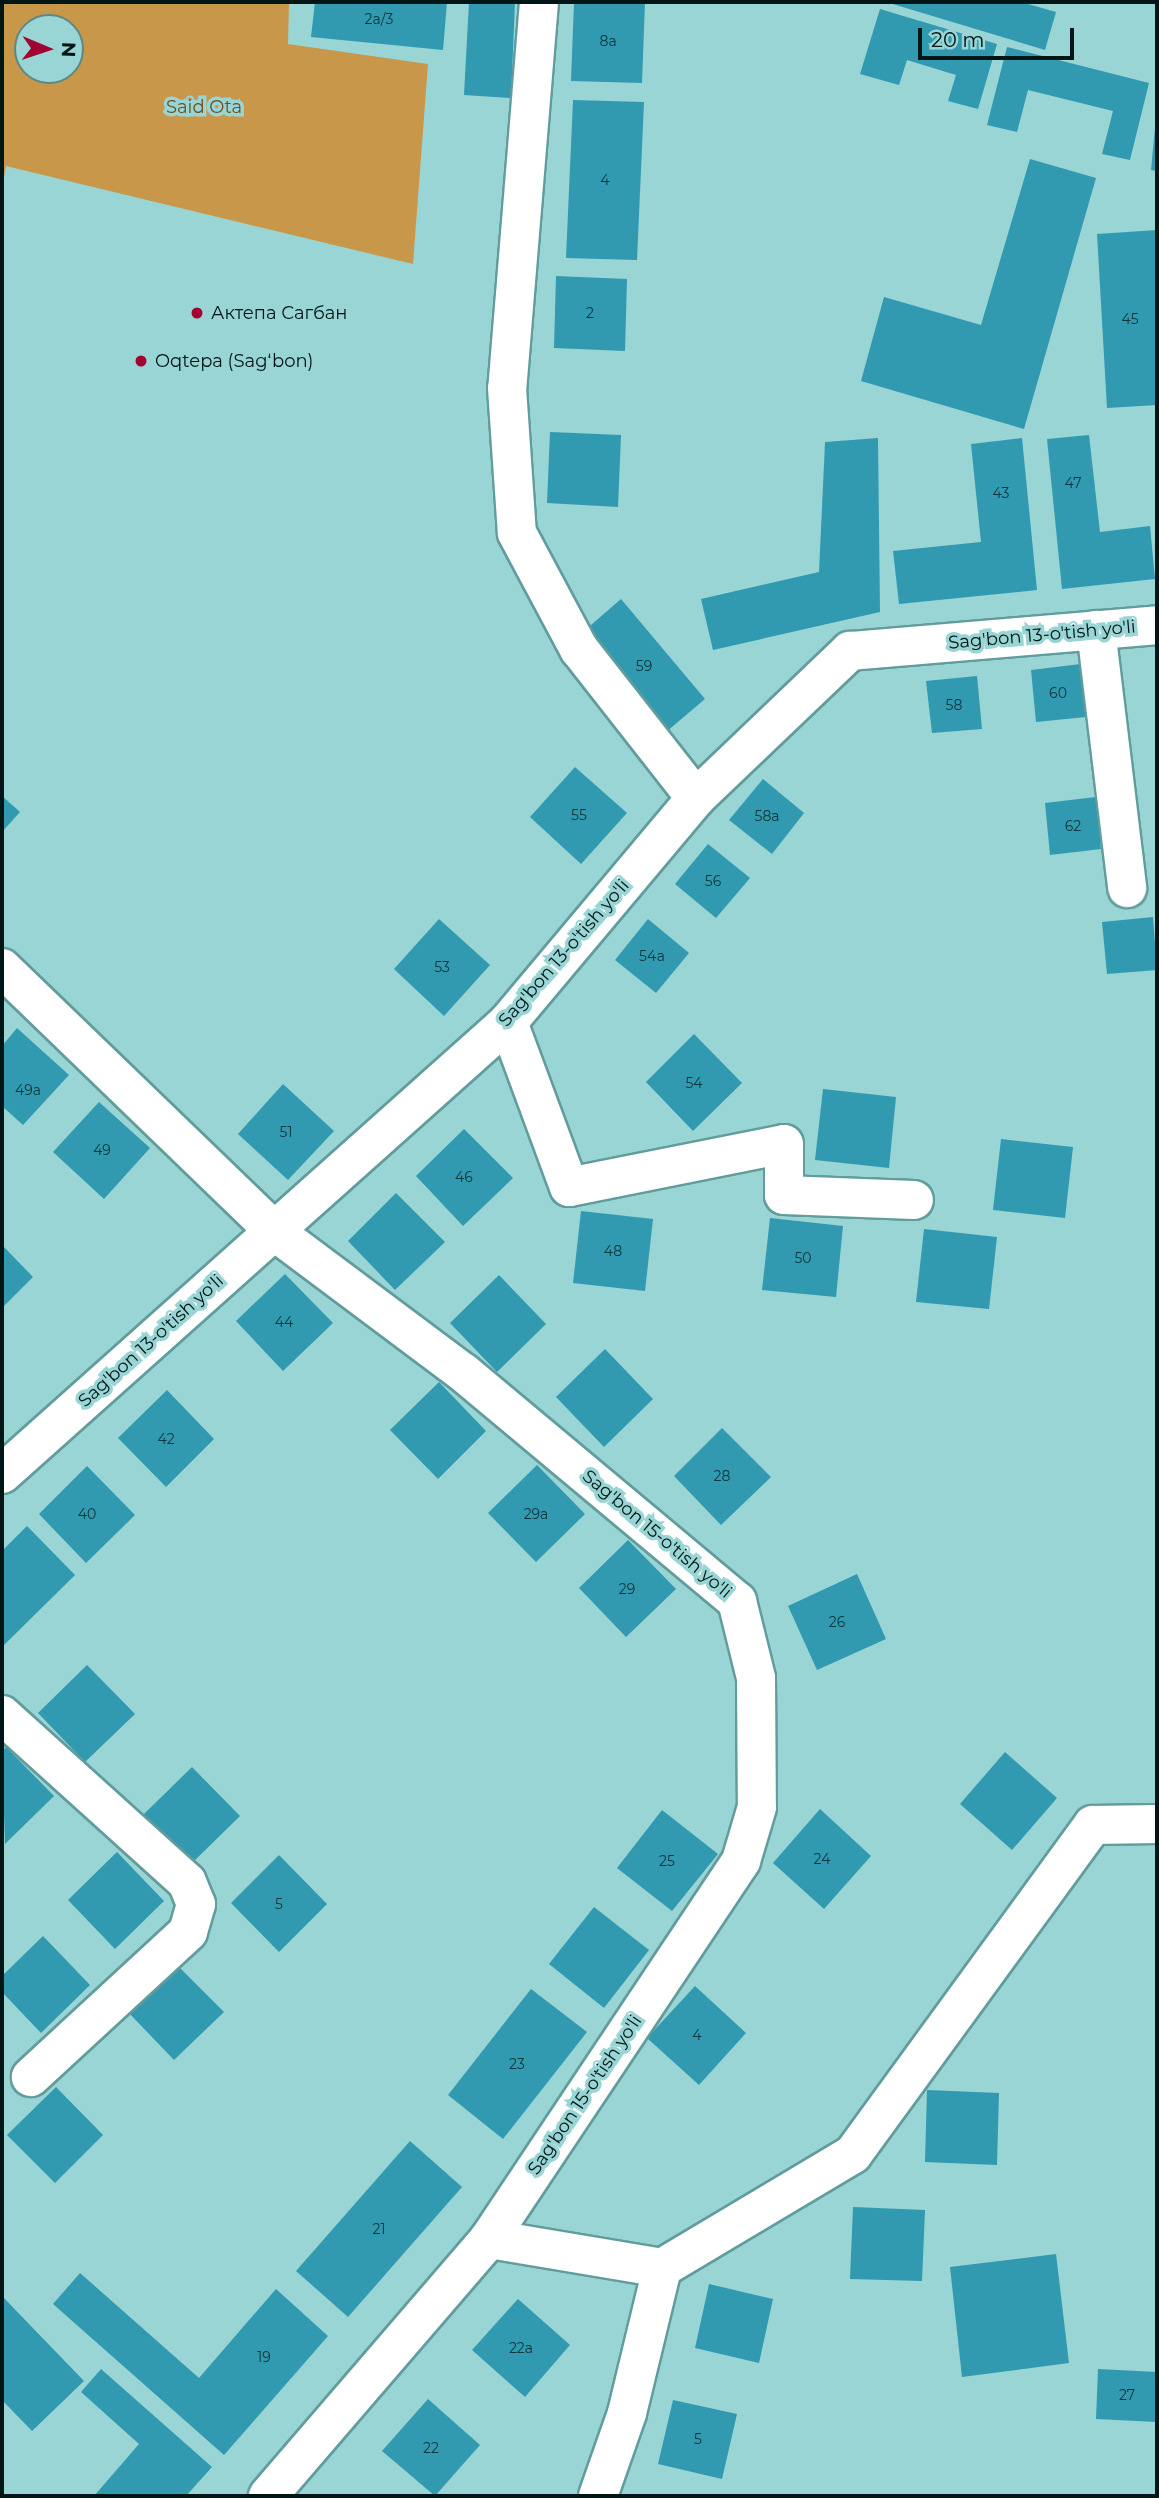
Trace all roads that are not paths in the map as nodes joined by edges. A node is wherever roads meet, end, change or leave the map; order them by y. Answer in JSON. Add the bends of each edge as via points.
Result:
{"nodes":[{"id":1,"x":539,"y":2,"type":"edge"},
{"id":2,"x":1157,"y":625,"type":"edge"},
{"id":3,"x":1096,"y":630,"type":"junction"},
{"id":4,"x":696,"y":797,"type":"junction"},
{"id":5,"x":1127,"y":888,"type":"dead end"},
{"id":6,"x":2,"y":968,"type":"edge"},
{"id":7,"x":508,"y":1022,"type":"junction"},
{"id":8,"x":914,"y":1200,"type":"dead end"},
{"id":9,"x":274,"y":1231,"type":"junction"},
{"id":10,"x":2,"y":1474,"type":"edge"},
{"id":11,"x":2,"y":1715,"type":"edge"},
{"id":12,"x":1157,"y":1824,"type":"edge"},
{"id":13,"x":31,"y":2077,"type":"dead end"},
{"id":14,"x":489,"y":2239,"type":"junction"},
{"id":15,"x":662,"y":2268,"type":"junction"},
{"id":16,"x":268,"y":2496,"type":"edge"},
{"id":17,"x":598,"y":2496,"type":"edge"}],
"edges":[{"from":1,"to":4,"type":"street","via":[[507,388],[517,533],[579,649]]},
{"from":2,"to":3,"type":"street","name":"Sag'bon 13-o'tish yo'li"},
{"from":3,"to":4,"type":"street","name":"Sag'bon 13-o'tish yo'li","via":[[851,650]]},
{"from":3,"to":5,"type":"street"},
{"from":4,"to":7,"type":"street","name":"Sag'bon 13-o'tish yo'li"},
{"from":6,"to":9,"type":"street","name":"Sag'bon 15-o'tish yo'li"},
{"from":7,"to":8,"type":"street","via":[[569,1187],[784,1144],[784,1195]]},
{"from":7,"to":9,"type":"street","name":"Sag'bon 13-o'tish yo'li"},
{"from":9,"to":10,"type":"street","name":"Sag'bon 13-o'tish yo'li"},
{"from":9,"to":14,"type":"street","name":"Sag'bon 15-o'tish yo'li","via":[[464,1373],[737,1601],[756,1678],[757,1807],[741,1861]]},
{"from":11,"to":13,"type":"street","via":[[187,1882],[195,1904],[188,1931]]},
{"from":12,"to":15,"type":"street","via":[[1093,1825],[852,2154]]},
{"from":14,"to":15,"type":"street"},
{"from":14,"to":16,"type":"street","name":"Sag'bon 15-o'tish yo'li"},
{"from":15,"to":17,"type":"street","via":[[627,2413]]}]}
